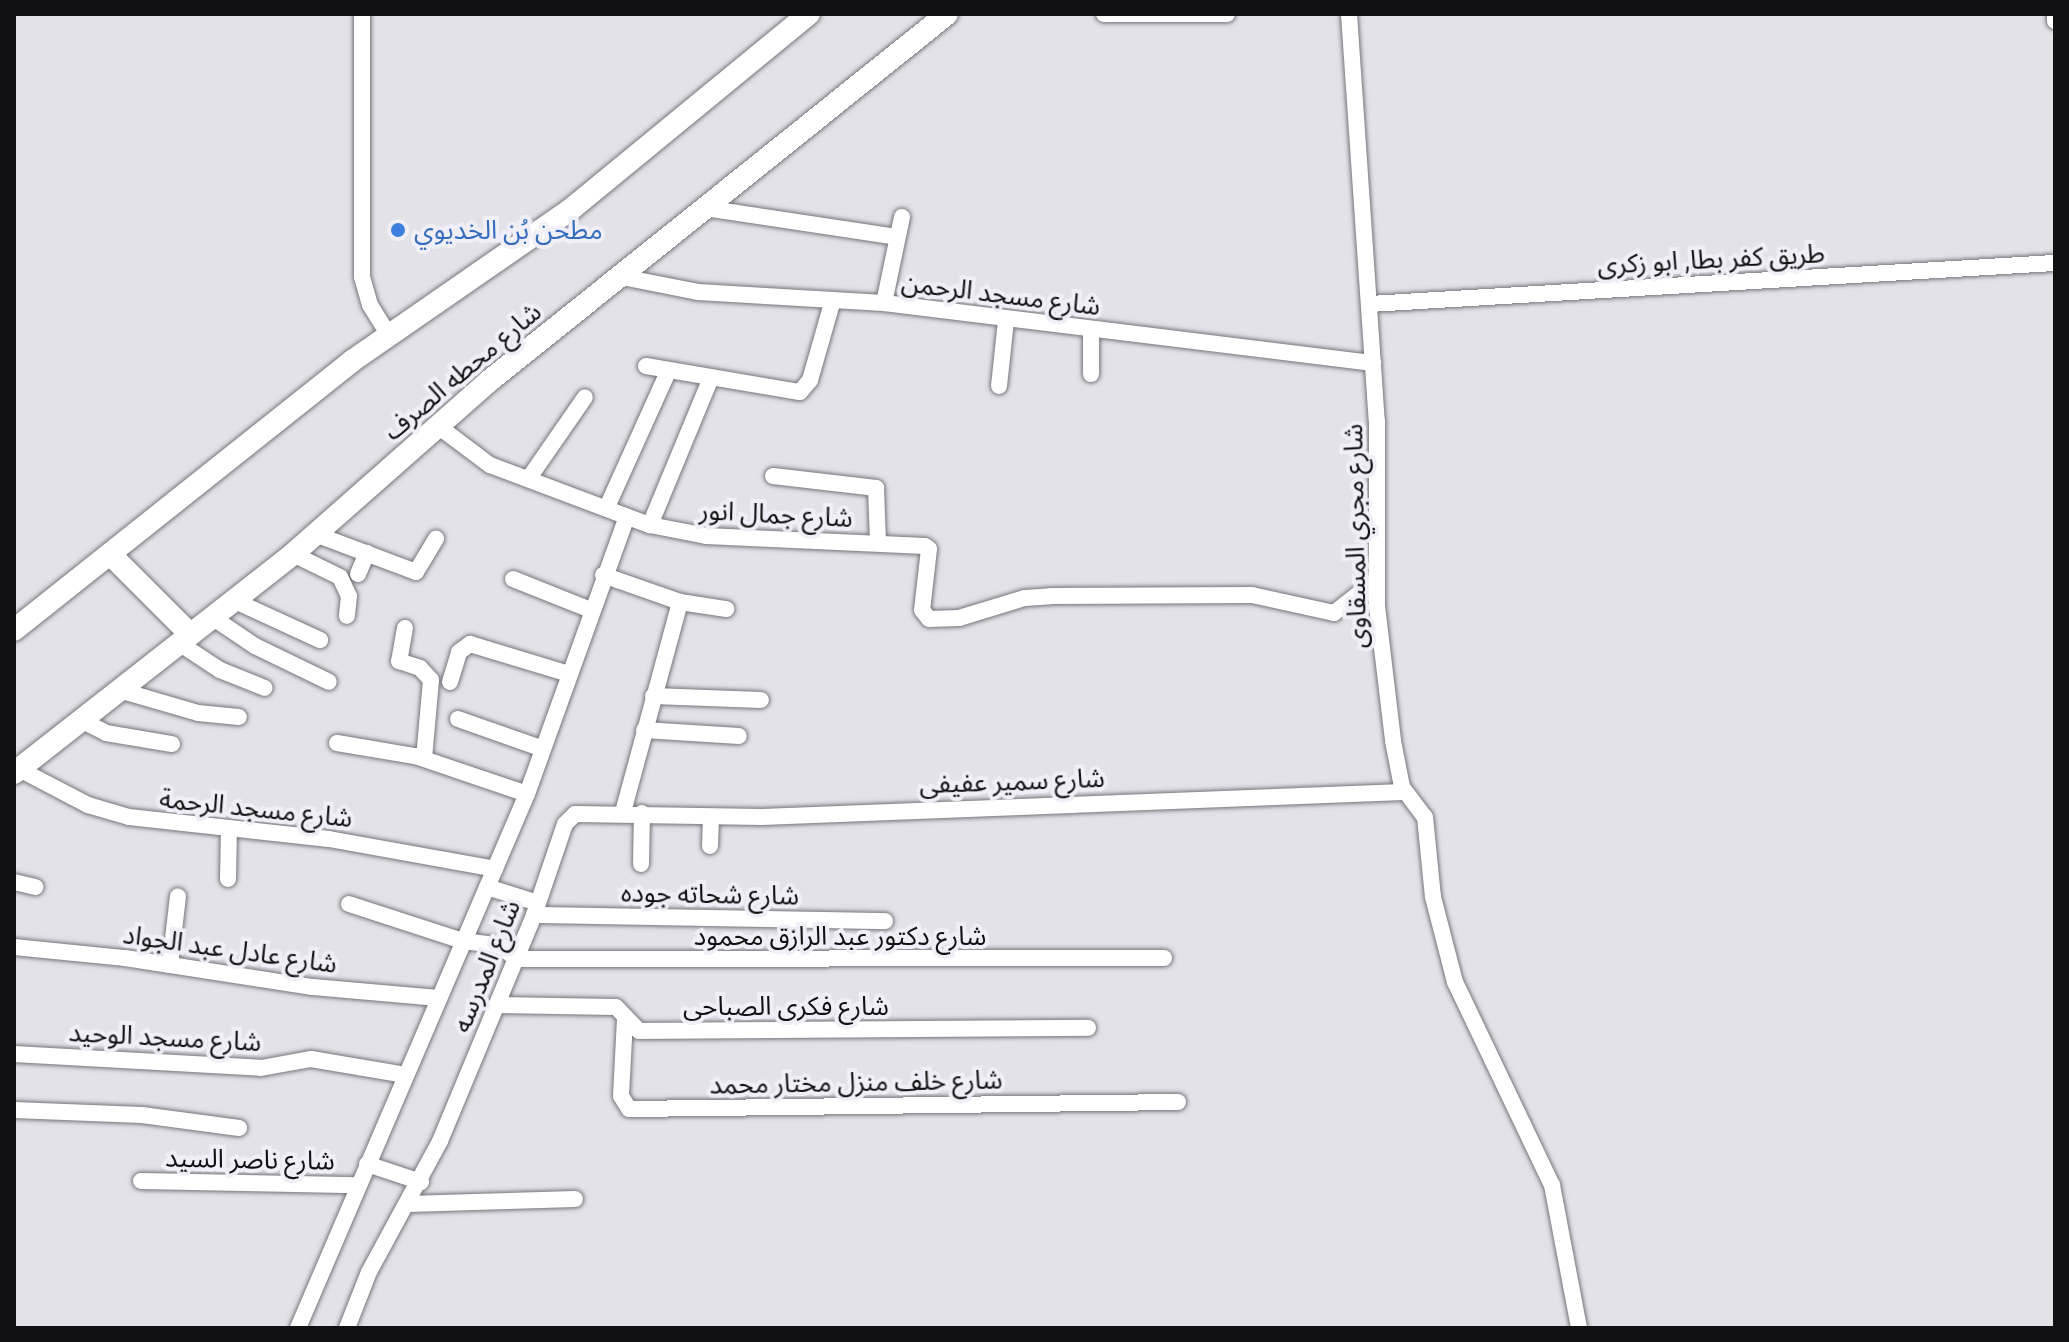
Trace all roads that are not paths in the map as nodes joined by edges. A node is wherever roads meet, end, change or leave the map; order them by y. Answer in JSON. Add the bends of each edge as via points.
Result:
{"nodes":[{"id":1,"x":362,"y":14,"type":"edge"},
{"id":2,"x":809,"y":14,"type":"edge"},
{"id":3,"x":947,"y":14,"type":"edge"},
{"id":4,"x":1104,"y":14,"type":"edge"},
{"id":5,"x":1227,"y":14,"type":"edge"},
{"id":6,"x":1349,"y":14,"type":"edge"},
{"id":7,"x":2055,"y":14,"type":"edge"},
{"id":8,"x":2055,"y":21,"type":"edge"},
{"id":9,"x":705,"y":208,"type":"junction"},
{"id":10,"x":902,"y":217,"type":"dead end"},
{"id":11,"x":897,"y":237,"type":"junction"},
{"id":12,"x":2055,"y":263,"type":"edge"},
{"id":13,"x":622,"y":277,"type":"junction"},
{"id":14,"x":833,"y":300,"type":"junction"},
{"id":15,"x":884,"y":303,"type":"junction"},
{"id":16,"x":1370,"y":304,"type":"junction"},
{"id":17,"x":1006,"y":320,"type":"junction"},
{"id":18,"x":1091,"y":330,"type":"junction"},
{"id":19,"x":389,"y":335,"type":"junction"},
{"id":20,"x":1373,"y":363,"type":"junction"},
{"id":21,"x":646,"y":366,"type":"dead end"},
{"id":22,"x":669,"y":370,"type":"junction"},
{"id":23,"x":1091,"y":374,"type":"dead end"},
{"id":24,"x":711,"y":378,"type":"junction"},
{"id":25,"x":999,"y":386,"type":"dead end"},
{"id":26,"x":585,"y":397,"type":"dead end"},
{"id":27,"x":438,"y":426,"type":"junction"},
{"id":28,"x":773,"y":476,"type":"dead end"},
{"id":29,"x":529,"y":478,"type":"junction"},
{"id":30,"x":607,"y":507,"type":"junction"},
{"id":31,"x":627,"y":516,"type":"junction"},
{"id":32,"x":650,"y":525,"type":"junction"},
{"id":33,"x":315,"y":534,"type":"junction"},
{"id":34,"x":436,"y":539,"type":"dead end"},
{"id":35,"x":878,"y":543,"type":"junction"},
{"id":36,"x":367,"y":553,"type":"junction"},
{"id":37,"x":293,"y":554,"type":"junction"},
{"id":38,"x":111,"y":555,"type":"junction"},
{"id":39,"x":358,"y":574,"type":"dead end"},
{"id":40,"x":603,"y":575,"type":"junction"},
{"id":41,"x":513,"y":579,"type":"dead end"},
{"id":42,"x":1376,"y":580,"type":"junction"},
{"id":43,"x":233,"y":600,"type":"junction"},
{"id":44,"x":680,"y":602,"type":"junction"},
{"id":45,"x":726,"y":609,"type":"dead end"},
{"id":46,"x":591,"y":610,"type":"junction"},
{"id":47,"x":347,"y":616,"type":"dead end"},
{"id":48,"x":212,"y":617,"type":"junction"},
{"id":49,"x":405,"y":628,"type":"dead end"},
{"id":50,"x":14,"y":630,"type":"edge"},
{"id":51,"x":184,"y":639,"type":"junction"},
{"id":52,"x":320,"y":640,"type":"dead end"},
{"id":53,"x":569,"y":674,"type":"junction"},
{"id":54,"x":329,"y":682,"type":"dead end"},
{"id":55,"x":450,"y":682,"type":"dead end"},
{"id":56,"x":265,"y":688,"type":"dead end"},
{"id":57,"x":119,"y":690,"type":"junction"},
{"id":58,"x":653,"y":696,"type":"junction"},
{"id":59,"x":761,"y":700,"type":"dead end"},
{"id":60,"x":239,"y":717,"type":"dead end"},
{"id":61,"x":79,"y":719,"type":"junction"},
{"id":62,"x":458,"y":719,"type":"dead end"},
{"id":63,"x":644,"y":730,"type":"junction"},
{"id":64,"x":739,"y":736,"type":"dead end"},
{"id":65,"x":337,"y":743,"type":"dead end"},
{"id":66,"x":172,"y":744,"type":"dead end"},
{"id":67,"x":543,"y":749,"type":"junction"},
{"id":68,"x":424,"y":758,"type":"junction"},
{"id":69,"x":17,"y":771,"type":"edge"},
{"id":70,"x":1404,"y":792,"type":"junction"},
{"id":71,"x":527,"y":794,"type":"junction"},
{"id":72,"x":623,"y":812,"type":"junction"},
{"id":73,"x":642,"y":813,"type":"junction"},
{"id":74,"x":711,"y":817,"type":"junction"},
{"id":75,"x":229,"y":829,"type":"junction"},
{"id":76,"x":710,"y":846,"type":"dead end"},
{"id":77,"x":641,"y":864,"type":"dead end"},
{"id":78,"x":495,"y":869,"type":"junction"},
{"id":79,"x":228,"y":879,"type":"dead end"},
{"id":80,"x":14,"y":882,"type":"edge"},
{"id":81,"x":35,"y":887,"type":"dead end"},
{"id":82,"x":487,"y":887,"type":"junction"},
{"id":83,"x":178,"y":896,"type":"dead end"},
{"id":84,"x":349,"y":904,"type":"dead end"},
{"id":85,"x":536,"y":909,"type":"junction"},
{"id":86,"x":885,"y":921,"type":"dead end"},
{"id":87,"x":463,"y":941,"type":"junction"},
{"id":88,"x":14,"y":947,"type":"edge"},
{"id":89,"x":1164,"y":958,"type":"dead end"},
{"id":90,"x":516,"y":959,"type":"junction"},
{"id":91,"x":170,"y":965,"type":"junction"},
{"id":92,"x":439,"y":998,"type":"junction"},
{"id":93,"x":496,"y":1005,"type":"junction"},
{"id":94,"x":625,"y":1019,"type":"junction"},
{"id":95,"x":1088,"y":1028,"type":"dead end"},
{"id":96,"x":14,"y":1054,"type":"edge"},
{"id":97,"x":406,"y":1075,"type":"junction"},
{"id":98,"x":1178,"y":1102,"type":"dead end"},
{"id":99,"x":14,"y":1110,"type":"edge"},
{"id":100,"x":239,"y":1128,"type":"dead end"},
{"id":101,"x":367,"y":1164,"type":"junction"},
{"id":102,"x":141,"y":1181,"type":"dead end"},
{"id":103,"x":421,"y":1182,"type":"junction"},
{"id":104,"x":358,"y":1185,"type":"junction"},
{"id":105,"x":575,"y":1199,"type":"dead end"},
{"id":106,"x":408,"y":1204,"type":"junction"},
{"id":107,"x":298,"y":1328,"type":"edge"},
{"id":108,"x":347,"y":1328,"type":"edge"},
{"id":109,"x":1579,"y":1328,"type":"edge"}],
"edges":[{"from":1,"to":19,"type":"street","via":[[362,277],[370,305]]},
{"from":2,"to":19,"type":"street","via":[[570,210]]},
{"from":3,"to":9,"type":"street","name":"شارع محطه الصرف"},
{"from":4,"to":5,"type":"street"},
{"from":6,"to":16,"type":"street","name":"شارع مجري المسقاوى"},
{"from":7,"to":8,"type":"street"},
{"from":9,"to":11,"type":"street"},
{"from":9,"to":13,"type":"street","name":"شارع محطه الصرف"},
{"from":10,"to":11,"type":"street"},
{"from":11,"to":15,"type":"street"},
{"from":12,"to":16,"type":"street","name":"طريق كفر بطا, ابو زكرى"},
{"from":13,"to":14,"type":"street","name":"شارع مسجد الرحمن","via":[[698,292]]},
{"from":13,"to":27,"type":"street","name":"شارع محطه الصرف"},
{"from":14,"to":15,"type":"street","name":"شارع مسجد الرحمن"},
{"from":14,"to":24,"type":"street","via":[[810,380],[800,392]]},
{"from":15,"to":17,"type":"street","name":"شارع مسجد الرحمن"},
{"from":16,"to":20,"type":"street","name":"شارع مجري المسقاوى"},
{"from":17,"to":18,"type":"street","name":"شارع مسجد الرحمن"},
{"from":17,"to":25,"type":"street"},
{"from":18,"to":20,"type":"street","name":"شارع مسجد الرحمن"},
{"from":18,"to":23,"type":"street"},
{"from":19,"to":38,"type":"street"},
{"from":20,"to":42,"type":"street","name":"شارع مجري المسقاوى","via":[[1380,494]]},
{"from":21,"to":22,"type":"street"},
{"from":22,"to":24,"type":"street"},
{"from":22,"to":30,"type":"street"},
{"from":24,"to":32,"type":"street"},
{"from":26,"to":29,"type":"street"},
{"from":27,"to":29,"type":"street","name":"شارع جمال انور","via":[[490,465]]},
{"from":27,"to":33,"type":"street","name":"شارع محطه الصرف"},
{"from":28,"to":35,"type":"street","via":[[876,488]]},
{"from":29,"to":30,"type":"street","name":"شارع جمال انور"},
{"from":30,"to":31,"type":"street","name":"شارع جمال انور"},
{"from":31,"to":32,"type":"street","name":"شارع جمال انور"},
{"from":31,"to":40,"type":"street"},
{"from":32,"to":35,"type":"street","name":"شارع جمال انور","via":[[697,535]]},
{"from":33,"to":36,"type":"street"},
{"from":33,"to":37,"type":"street","name":"شارع محطه الصرف"},
{"from":34,"to":36,"type":"street","via":[[422,569],[412,572]]},
{"from":35,"to":42,"type":"street","name":"شارع جمال انور","via":[[929,549],[922,610],[929,619],[959,618],[1025,598],[1051,596],[1252,595],[1334,613]]},
{"from":36,"to":39,"type":"street"},
{"from":37,"to":43,"type":"street","name":"شارع محطه الصرف"},
{"from":37,"to":47,"type":"street","via":[[340,577],[349,596]]},
{"from":38,"to":50,"type":"street"},
{"from":38,"to":51,"type":"street","via":[[172,615]]},
{"from":40,"to":44,"type":"street"},
{"from":40,"to":46,"type":"street"},
{"from":41,"to":46,"type":"street"},
{"from":42,"to":70,"type":"street","name":"شارع مجري المسقاوى","via":[[1381,649]]},
{"from":43,"to":48,"type":"street","name":"شارع محطه الصرف"},
{"from":43,"to":52,"type":"street"},
{"from":44,"to":45,"type":"street"},
{"from":44,"to":58,"type":"street"},
{"from":46,"to":53,"type":"street"},
{"from":48,"to":51,"type":"street","name":"شارع محطه الصرف"},
{"from":48,"to":54,"type":"street","via":[[255,646]]},
{"from":49,"to":68,"type":"street","via":[[398,656],[431,680]]},
{"from":51,"to":56,"type":"street","via":[[220,670]]},
{"from":51,"to":57,"type":"street","name":"شارع محطه الصرف"},
{"from":53,"to":55,"type":"street","via":[[470,644],[459,652]]},
{"from":53,"to":67,"type":"street"},
{"from":57,"to":60,"type":"street","via":[[157,704]]},
{"from":57,"to":61,"type":"street","name":"شارع محطه الصرف"},
{"from":58,"to":59,"type":"street"},
{"from":58,"to":63,"type":"street"},
{"from":61,"to":66,"type":"street","via":[[106,733]]},
{"from":61,"to":69,"type":"street","name":"شارع محطه الصرف"},
{"from":62,"to":67,"type":"street"},
{"from":63,"to":64,"type":"street"},
{"from":63,"to":72,"type":"street"},
{"from":65,"to":68,"type":"street"},
{"from":67,"to":71,"type":"street"},
{"from":68,"to":71,"type":"street"},
{"from":69,"to":75,"type":"street","name":"شارع مسجد الرحمة","via":[[109,812]]},
{"from":70,"to":74,"type":"street","name":"شارع سمير عفيفى"},
{"from":70,"to":109,"type":"street","name":"شارع مجري المسقاوى","via":[[1425,817],[1433,897],[1455,982],[1552,1185]]},
{"from":71,"to":78,"type":"street"},
{"from":72,"to":73,"type":"street","name":"شارع سمير عفيفى"},
{"from":72,"to":85,"type":"street","name":"شارع المدرسه","via":[[569,818]]},
{"from":73,"to":74,"type":"street","name":"شارع سمير عفيفى"},
{"from":73,"to":77,"type":"street"},
{"from":74,"to":76,"type":"street"},
{"from":75,"to":78,"type":"street","name":"شارع مسجد الرحمة","via":[[329,839]]},
{"from":75,"to":79,"type":"street"},
{"from":78,"to":82,"type":"street"},
{"from":80,"to":81,"type":"street"},
{"from":82,"to":85,"type":"street","name":"شارع شحاته جوده"},
{"from":82,"to":87,"type":"street"},
{"from":83,"to":91,"type":"street"},
{"from":84,"to":87,"type":"street"},
{"from":85,"to":86,"type":"street","name":"شارع شحاته جوده"},
{"from":85,"to":90,"type":"street","name":"شارع المدرسه"},
{"from":87,"to":90,"type":"street","via":[[501,946]]},
{"from":87,"to":92,"type":"street"},
{"from":88,"to":91,"type":"street","name":"شارع عادل عبد الجواد"},
{"from":89,"to":90,"type":"street","name":"شارع دكتور عبد الرازق محمود"},
{"from":90,"to":93,"type":"street","name":"شارع المدرسه"},
{"from":91,"to":92,"type":"street","name":"شارع عادل عبد الجواد","via":[[313,987]]},
{"from":92,"to":97,"type":"street"},
{"from":93,"to":94,"type":"street","name":"شارع فكرى الصباحى","via":[[616,1007]]},
{"from":93,"to":103,"type":"street","name":"شارع المدرسه"},
{"from":94,"to":95,"type":"street","name":"شارع فكرى الصباحى","via":[[639,1031]]},
{"from":94,"to":98,"type":"street","name":"شارع خلف منزل مختار محمد","via":[[621,1096],[629,1109]]},
{"from":96,"to":97,"type":"street","name":"شارع مسجد الوحيد","via":[[261,1068],[311,1059]]},
{"from":97,"to":101,"type":"street"},
{"from":99,"to":100,"type":"street","via":[[142,1115]]},
{"from":101,"to":103,"type":"street"},
{"from":101,"to":104,"type":"street"},
{"from":102,"to":104,"type":"street","name":"شارع ناصر السيد"},
{"from":103,"to":106,"type":"street","name":"شارع المدرسه"},
{"from":104,"to":107,"type":"street"},
{"from":105,"to":106,"type":"street"},
{"from":106,"to":108,"type":"street","name":"شارع المدرسه","via":[[369,1272]]}]}
